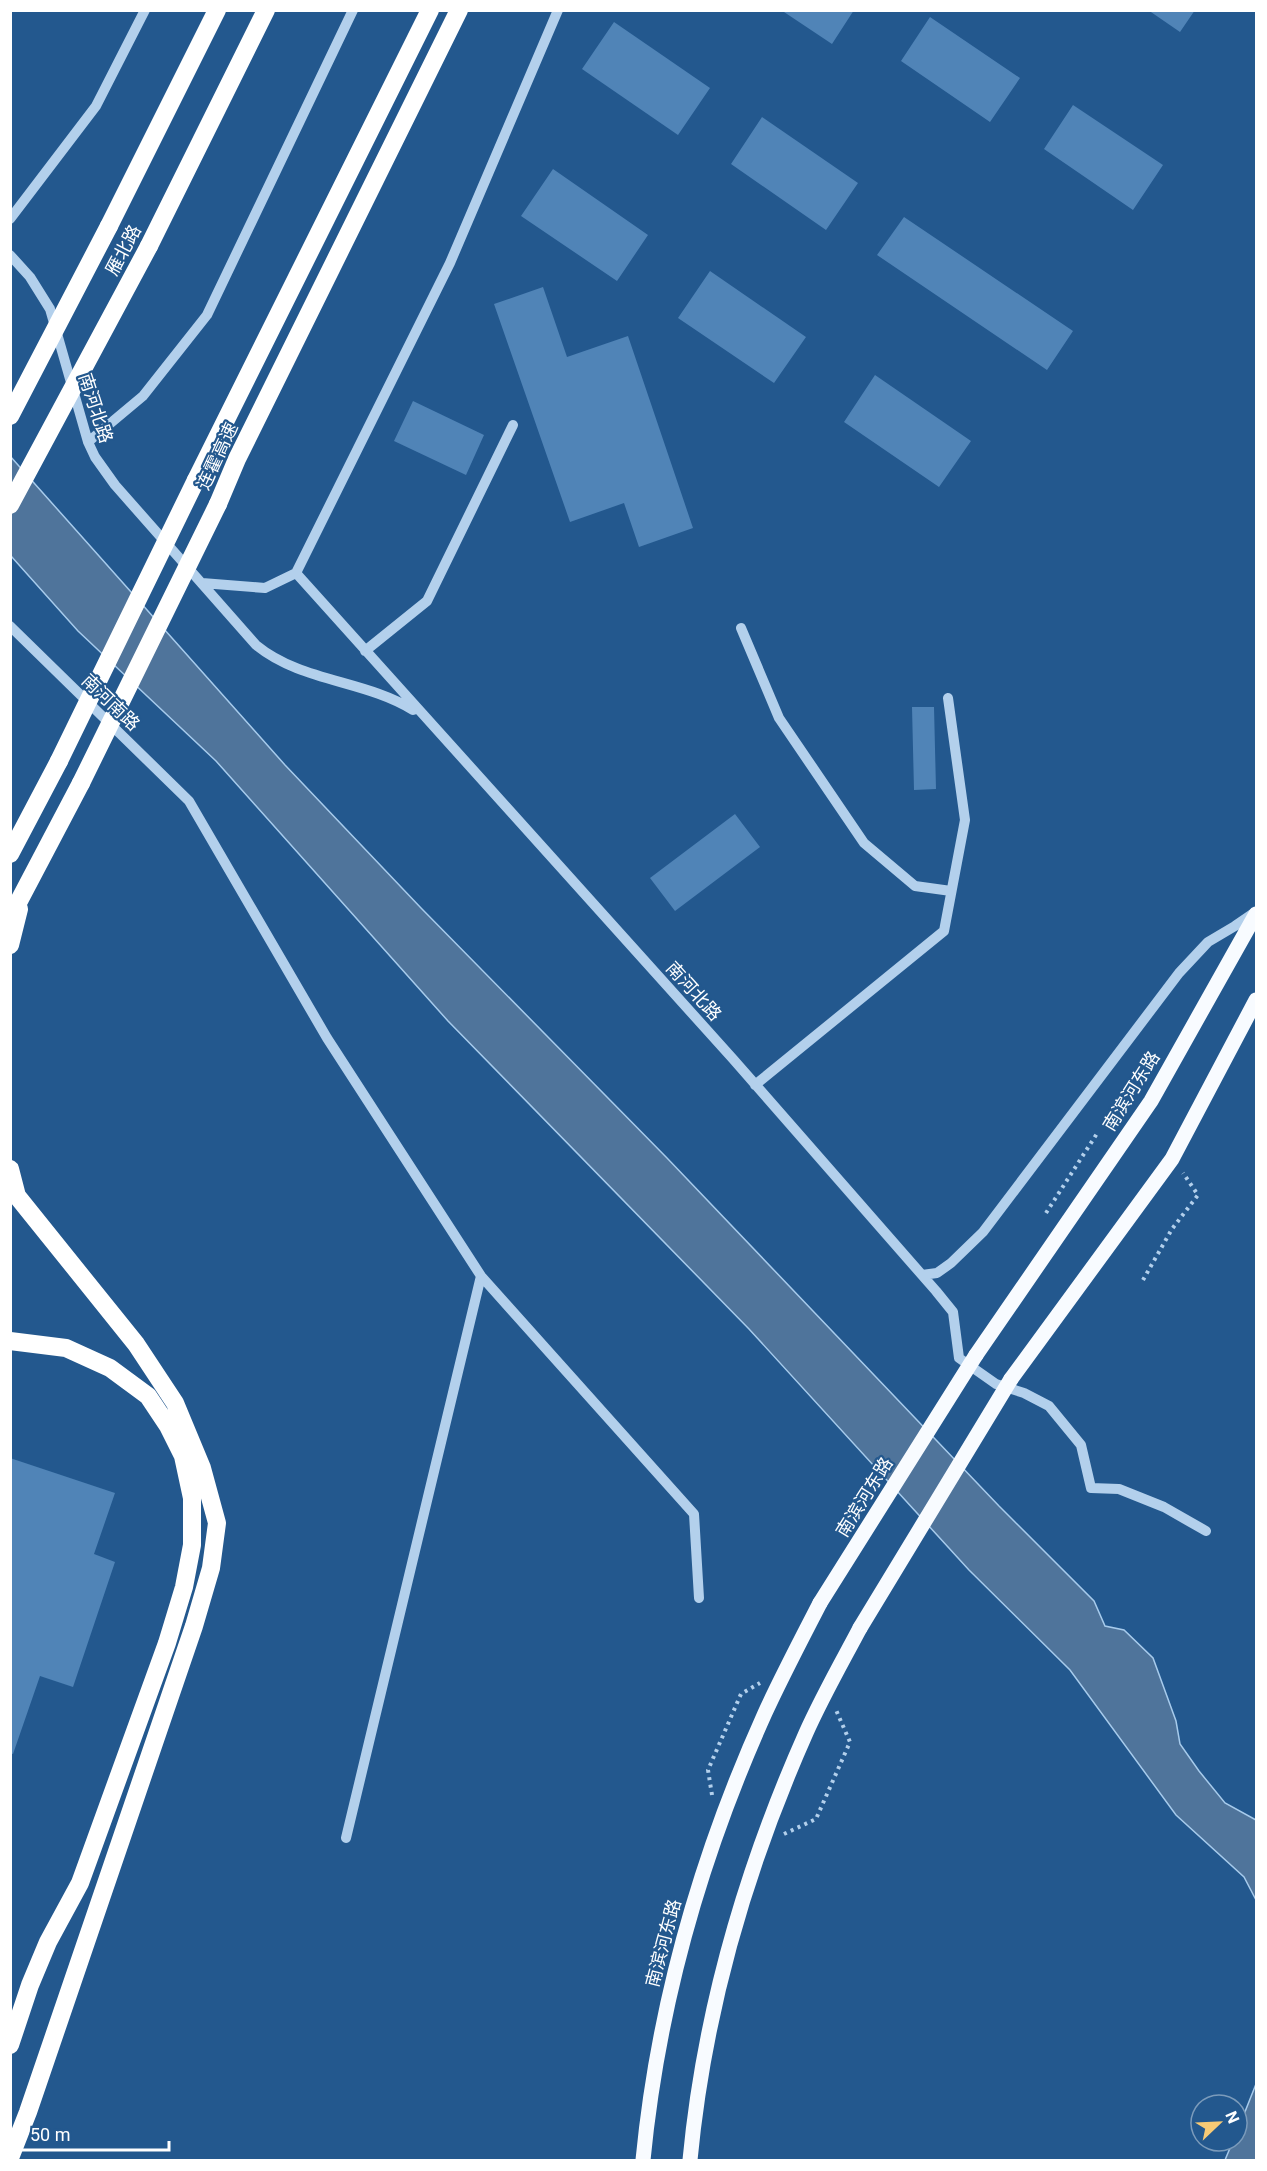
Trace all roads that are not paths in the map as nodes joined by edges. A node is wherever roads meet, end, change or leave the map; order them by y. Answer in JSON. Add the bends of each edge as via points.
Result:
{"nodes":[{"id":1,"x":145,"y":10,"type":"edge"},
{"id":2,"x":217,"y":10,"type":"edge"},
{"id":3,"x":266,"y":10,"type":"edge"},
{"id":4,"x":353,"y":10,"type":"edge"},
{"id":5,"x":430,"y":10,"type":"edge"},
{"id":6,"x":459,"y":10,"type":"edge"},
{"id":7,"x":558,"y":10,"type":"edge"},
{"id":8,"x":10,"y":219,"type":"edge"},
{"id":9,"x":10,"y":255,"type":"edge"},
{"id":10,"x":10,"y":416,"type":"edge"},
{"id":11,"x":513,"y":425,"type":"dead end"},
{"id":12,"x":88,"y":442,"type":"junction"},
{"id":13,"x":10,"y":505,"type":"edge"},
{"id":14,"x":296,"y":573,"type":"junction"},
{"id":15,"x":202,"y":583,"type":"junction"},
{"id":16,"x":10,"y":626,"type":"edge"},
{"id":17,"x":741,"y":628,"type":"dead end"},
{"id":18,"x":364,"y":651,"type":"junction"},
{"id":19,"x":948,"y":698,"type":"dead end"},
{"id":20,"x":423,"y":717,"type":"junction"},
{"id":21,"x":16,"y":840,"type":"edge"},
{"id":22,"x":10,"y":854,"type":"edge"},
{"id":23,"x":951,"y":891,"type":"junction"},
{"id":24,"x":22,"y":897,"type":"junction"},
{"id":25,"x":1257,"y":913,"type":"edge"},
{"id":26,"x":10,"y":918,"type":"edge"},
{"id":27,"x":10,"y":945,"type":"edge"},
{"id":28,"x":1257,"y":1000,"type":"edge"},
{"id":29,"x":755,"y":1085,"type":"junction"},
{"id":30,"x":10,"y":1168,"type":"edge"},
{"id":31,"x":922,"y":1275,"type":"junction"},
{"id":32,"x":481,"y":1276,"type":"junction"},
{"id":33,"x":10,"y":1341,"type":"edge"},
{"id":34,"x":1206,"y":1531,"type":"dead end"},
{"id":35,"x":699,"y":1598,"type":"dead end"},
{"id":36,"x":346,"y":1838,"type":"dead end"},
{"id":37,"x":10,"y":2045,"type":"edge"},
{"id":38,"x":10,"y":2158,"type":"edge"},
{"id":39,"x":644,"y":2160,"type":"edge"},
{"id":40,"x":690,"y":2160,"type":"edge"}],
"edges":[{"from":1,"to":8,"type":"street","via":[[96,106]]},
{"from":2,"to":10,"type":"highway","name":"雁北路","bridge":true},
{"from":3,"to":13,"type":"highway","name":"雁北路","bridge":true,"via":[[149,246]]},
{"from":4,"to":12,"type":"street","via":[[207,315],[142,396]]},
{"from":5,"to":21,"type":"highway","name":"连霍高速","bridge":true,"via":[[59,761]]},
{"from":6,"to":24,"type":"highway","name":"连霍高速","bridge":true},
{"from":7,"to":14,"type":"street","via":[[450,263]]},
{"from":9,"to":12,"type":"street","name":"南河北路","via":[[50,309]]},
{"from":11,"to":18,"type":"street","via":[[427,601]]},
{"from":12,"to":15,"type":"street","name":"南河北路","via":[[115,485]]},
{"from":14,"to":15,"type":"street","via":[[265,588]]},
{"from":14,"to":18,"type":"street","name":"南河北路"},
{"from":15,"to":20,"type":"street","name":"南河北路","via":[[272,658],[405,705]]},
{"from":16,"to":32,"type":"street","name":"南河南路","via":[[189,801],[327,1038]]},
{"from":17,"to":23,"type":"street","via":[[779,718],[864,843],[915,886]]},
{"from":18,"to":20,"type":"street","name":"南河北路"},
{"from":19,"to":23,"type":"street","via":[[964,820]]},
{"from":20,"to":29,"type":"street","name":"南河北路"},
{"from":21,"to":22,"type":"highway","name":"连霍高速"},
{"from":23,"to":29,"type":"street","via":[[944,931]]},
{"from":24,"to":26,"type":"highway","name":"连霍高速"},
{"from":24,"to":27,"type":"highway"},
{"from":25,"to":31,"type":"street","via":[[1208,942],[1179,973],[983,1232],[937,1273]]},
{"from":25,"to":39,"type":"main road","name":"南滨河东路","bridge":true,"via":[[1151,1101],[976,1354],[820,1603],[786,1669],[744,1760],[698,1888],[666,2009]]},
{"from":28,"to":40,"type":"main road","bridge":true,"via":[[1172,1159],[1011,1380],[860,1628],[827,1690],[761,1844],[739,1911],[711,2019]]},
{"from":29,"to":31,"type":"street","name":"南河北路"},
{"from":30,"to":38,"type":"highway","via":[[17,1196],[136,1344],[175,1403],[202,1468],[217,1523],[211,1568],[194,1626]]},
{"from":31,"to":34,"type":"street","name":"南河北路","via":[[953,1312],[959,1358],[996,1384],[1049,1406],[1081,1445],[1091,1488],[1119,1489],[1164,1507]]},
{"from":32,"to":35,"type":"street","name":"南河南路","via":[[694,1514]]},
{"from":32,"to":36,"type":"street"},
{"from":33,"to":37,"type":"highway","via":[[66,1348],[110,1368],[148,1396],[183,1456],[192,1498],[192,1545],[167,1643],[80,1883],[48,1942]]}]}
